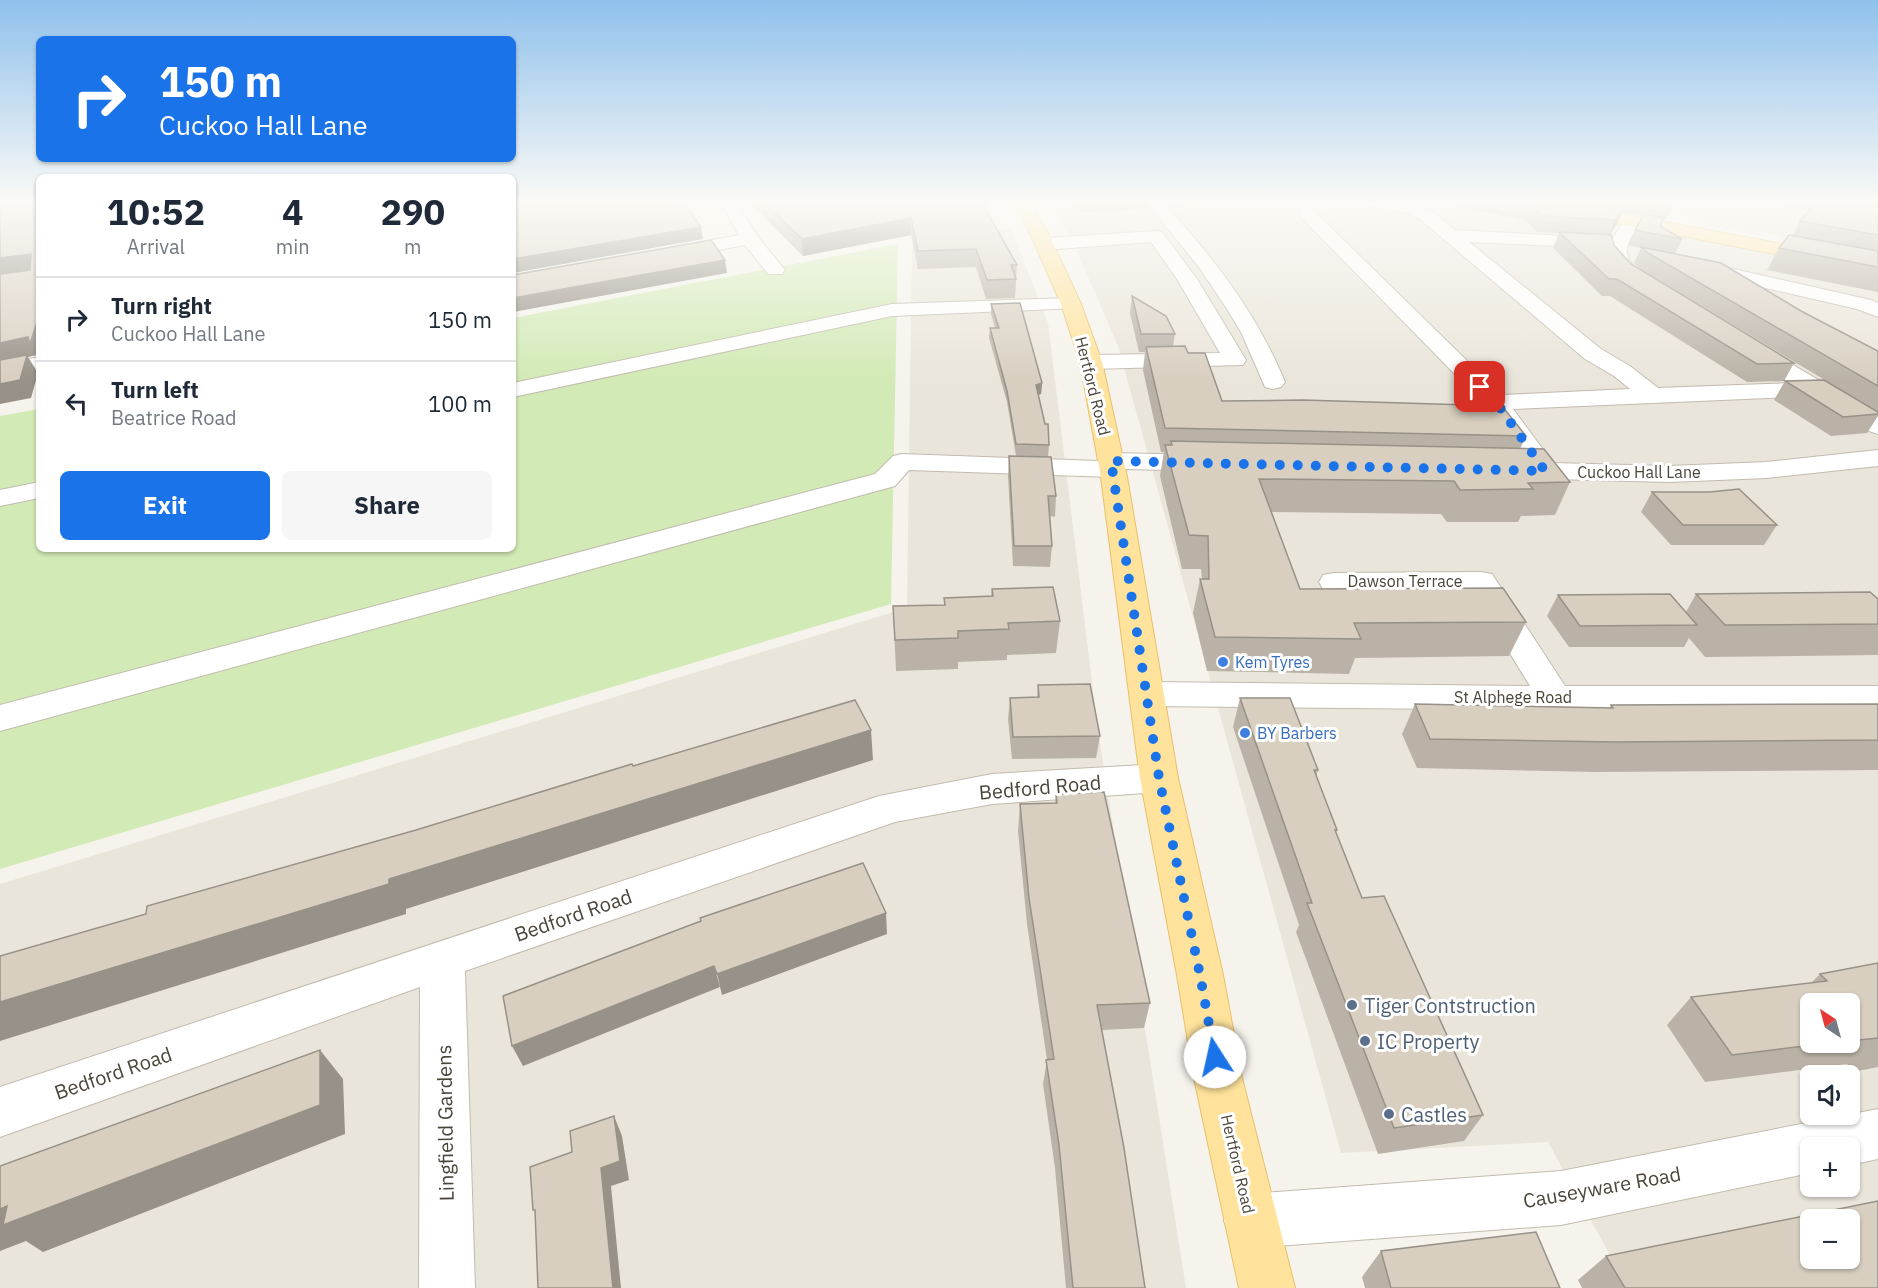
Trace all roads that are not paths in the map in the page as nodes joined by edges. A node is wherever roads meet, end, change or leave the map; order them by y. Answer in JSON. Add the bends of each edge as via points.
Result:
{"nodes":[{"id":1,"x":768,"y":261,"type":"edge"},
{"id":2,"x":1052,"y":261,"type":"edge"},
{"id":3,"x":1174,"y":261,"type":"edge"},
{"id":4,"x":1203,"y":261,"type":"edge"},
{"id":5,"x":1355,"y":261,"type":"edge"},
{"id":6,"x":1481,"y":261,"type":"edge"},
{"id":7,"x":1621,"y":261,"type":"edge"},
{"id":8,"x":1842,"y":261,"type":"edge"},
{"id":9,"x":1686,"y":265,"type":"edge"},
{"id":10,"x":1878,"y":268,"type":"edge"},
{"id":11,"x":775,"y":270,"type":"dead end"},
{"id":12,"x":1657,"y":292,"type":"edge"},
{"id":13,"x":1071,"y":304,"type":"junction"},
{"id":14,"x":1878,"y":311,"type":"edge"},
{"id":15,"x":1736,"y":340,"type":"edge"},
{"id":16,"x":1090,"y":362,"type":"junction"},
{"id":17,"x":36,"y":365,"type":"edge"},
{"id":18,"x":0,"y":371,"type":"edge"},
{"id":19,"x":1273,"y":382,"type":"dead end"},
{"id":20,"x":516,"y":389,"type":"edge"},
{"id":21,"x":1816,"y":389,"type":"junction"},
{"id":22,"x":1653,"y":396,"type":"junction"},
{"id":23,"x":1496,"y":402,"type":"junction"},
{"id":24,"x":1878,"y":426,"type":"edge"},
{"id":25,"x":1878,"y":458,"type":"edge"},
{"id":26,"x":1228,"y":464,"type":"edge"},
{"id":27,"x":1112,"y":465,"type":"junction"},
{"id":28,"x":1498,"y":470,"type":"edge"},
{"id":29,"x":1545,"y":471,"type":"junction"},
{"id":30,"x":36,"y":491,"type":"edge"},
{"id":31,"x":0,"y":498,"type":"edge"},
{"id":32,"x":1334,"y":582,"type":"dead end"},
{"id":33,"x":1147,"y":694,"type":"junction"},
{"id":34,"x":1554,"y":698,"type":"junction"},
{"id":35,"x":1878,"y":698,"type":"edge"},
{"id":36,"x":0,"y":718,"type":"edge"},
{"id":37,"x":1159,"y":778,"type":"junction"},
{"id":38,"x":442,"y":959,"type":"junction"},
{"id":39,"x":0,"y":1112,"type":"edge"},
{"id":40,"x":1878,"y":1134,"type":"edge"},
{"id":41,"x":1251,"y":1221,"type":"junction"},
{"id":42,"x":447,"y":1288,"type":"edge"},
{"id":43,"x":1267,"y":1288,"type":"edge"}],
"edges":[{"from":1,"to":11,"type":"street"},
{"from":2,"to":13,"type":"main road","name":"Hertford Road"},
{"from":3,"to":16,"type":"street","via":[[1235,360]]},
{"from":4,"to":19,"type":"street","via":[[1244,320],[1264,355]]},
{"from":5,"to":23,"type":"street"},
{"from":6,"to":22,"type":"street","via":[[1593,354]]},
{"from":7,"to":12,"type":"street","via":[[1621,265]]},
{"from":8,"to":10,"type":"main road"},
{"from":9,"to":14,"type":"street","via":[[1864,304]]},
{"from":13,"to":16,"type":"main road","name":"Hertford Road"},
{"from":13,"to":20,"type":"street","via":[[892,310]]},
{"from":15,"to":21,"type":"street"},
{"from":16,"to":27,"type":"main road","name":"Hertford Road"},
{"from":17,"to":18,"type":"street"},
{"from":21,"to":22,"type":"street"},
{"from":21,"to":24,"type":"street"},
{"from":22,"to":23,"type":"street"},
{"from":23,"to":29,"type":"street"},
{"from":25,"to":29,"type":"street","name":"Cuckoo Hall Lane","via":[[1767,470],[1669,474]]},
{"from":26,"to":27,"type":"street"},
{"from":27,"to":33,"type":"main road","name":"Hertford Road"},
{"from":27,"to":36,"type":"street","via":[[902,462],[885,480]]},
{"from":28,"to":29,"type":"street","name":"Cuckoo Hall Lane"},
{"from":30,"to":31,"type":"street"},
{"from":32,"to":34,"type":"street","name":"Dawson Terrace","via":[[1481,581]]},
{"from":33,"to":34,"type":"street","name":"St Alphege Road"},
{"from":33,"to":37,"type":"main road","name":"Hertford Road"},
{"from":34,"to":35,"type":"street","name":"St Alphege Road"},
{"from":37,"to":38,"type":"street","name":"Bedford Road","via":[[992,789],[893,807]]},
{"from":37,"to":41,"type":"main road","name":"Hertford Road","via":[[1220,1088]]},
{"from":38,"to":39,"type":"street","name":"Bedford Road"},
{"from":38,"to":42,"type":"street","name":"Lingfield Gardens"},
{"from":40,"to":41,"type":"street","name":"Causeyware Road","via":[[1561,1198]]},
{"from":41,"to":43,"type":"main road","name":"Hertford Road"}]}
